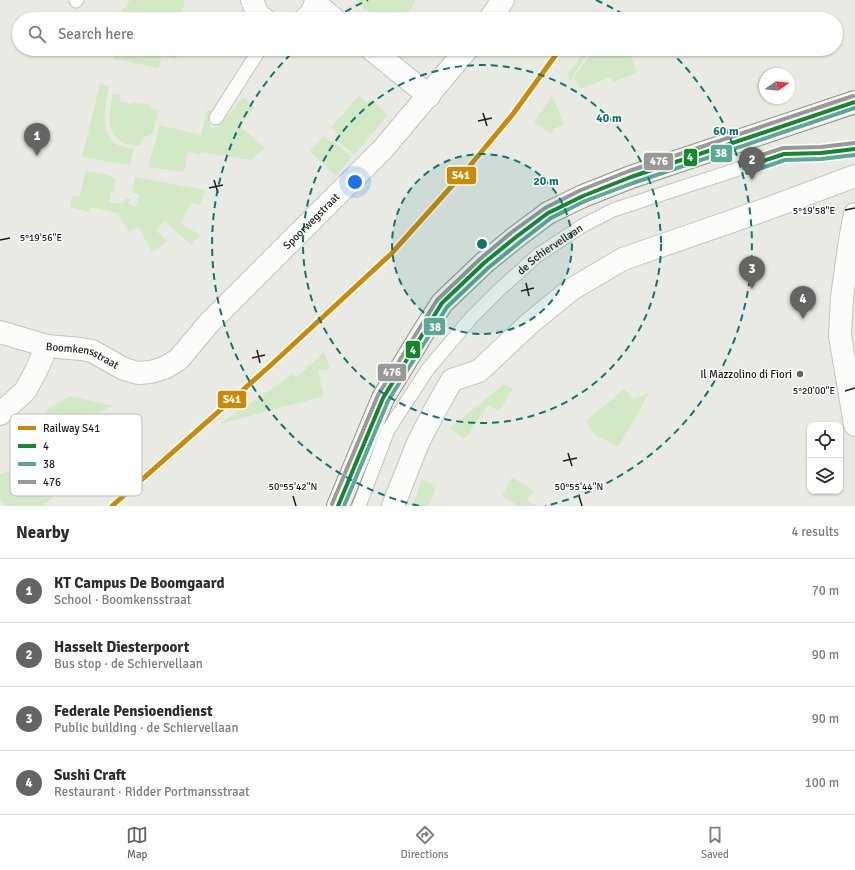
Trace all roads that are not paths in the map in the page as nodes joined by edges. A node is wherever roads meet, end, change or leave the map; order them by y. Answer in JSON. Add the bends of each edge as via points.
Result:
{"nodes":[{"id":1,"x":252,"y":0,"type":"edge"},
{"id":2,"x":503,"y":0,"type":"edge"},
{"id":3,"x":257,"y":12,"type":"edge"},
{"id":4,"x":495,"y":12,"type":"edge"},
{"id":5,"x":256,"y":56,"type":"edge"},
{"id":6,"x":384,"y":56,"type":"edge"},
{"id":7,"x":461,"y":56,"type":"edge"},
{"id":8,"x":429,"y":96,"type":"junction"},
{"id":9,"x":855,"y":102,"type":"edge"},
{"id":10,"x":216,"y":118,"type":"dead end"},
{"id":11,"x":855,"y":149,"type":"edge"},
{"id":12,"x":855,"y":176,"type":"edge"},
{"id":13,"x":855,"y":214,"type":"edge"},
{"id":14,"x":0,"y":332,"type":"edge"},
{"id":15,"x":47,"y":346,"type":"junction"},
{"id":16,"x":164,"y":368,"type":"joint"},
{"id":17,"x":0,"y":414,"type":"edge"},
{"id":18,"x":855,"y":425,"type":"edge"},
{"id":19,"x":338,"y":506,"type":"edge"},
{"id":20,"x":359,"y":506,"type":"edge"},
{"id":21,"x":393,"y":506,"type":"edge"}],
"edges":[{"from":1,"to":3,"type":"street"},
{"from":2,"to":4,"type":"street"},
{"from":5,"to":10,"type":"lane"},
{"from":6,"to":8,"type":"street"},
{"from":7,"to":8,"type":"street","name":"Spoorwegstraat"},
{"from":8,"to":16,"type":"street","name":"Spoorwegstraat","via":[[383,149],[210,323],[187,351]]},
{"from":9,"to":19,"type":"main road","via":[[631,177],[583,196],[548,213],[516,237],[442,302],[383,398]]},
{"from":11,"to":20,"type":"lane","name":"de Schiervellaan","via":[[784,154],[621,207],[582,226],[538,255],[488,301],[428,368],[388,430]]},
{"from":12,"to":21,"type":"street","via":[[623,259],[572,289],[478,371],[452,380],[418,443]]},
{"from":13,"to":18,"type":"street","via":[[842,297],[840,336]]},
{"from":14,"to":15,"type":"street","name":"Boomkensstraat"},
{"from":15,"to":16,"type":"street","name":"Boomkensstraat","via":[[92,351],[124,369],[138,373]]},
{"from":15,"to":17,"type":"street","via":[[25,391]]}]}
